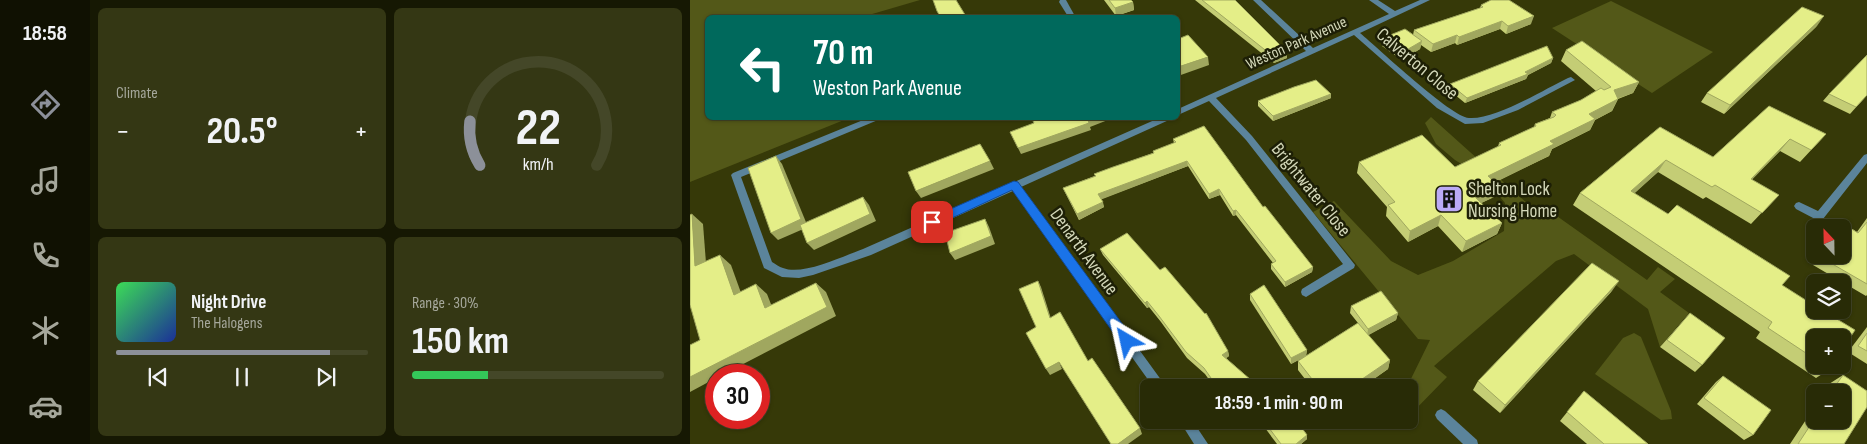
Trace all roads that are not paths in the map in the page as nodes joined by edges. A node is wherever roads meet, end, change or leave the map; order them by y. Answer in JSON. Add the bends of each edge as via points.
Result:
{"nodes":[{"id":1,"x":1257,"y":0,"type":"edge"},
{"id":2,"x":1373,"y":0,"type":"edge"},
{"id":3,"x":1426,"y":0,"type":"edge"},
{"id":4,"x":1063,"y":2,"type":"dead end"},
{"id":5,"x":1395,"y":14,"type":"junction"},
{"id":6,"x":1071,"y":15,"type":"edge"},
{"id":7,"x":1355,"y":32,"type":"junction"},
{"id":8,"x":1311,"y":51,"type":"junction"},
{"id":9,"x":1571,"y":80,"type":"dead end"},
{"id":10,"x":1211,"y":98,"type":"junction"},
{"id":11,"x":1180,"y":111,"type":"edge"},
{"id":12,"x":871,"y":120,"type":"edge"},
{"id":13,"x":1161,"y":120,"type":"edge"},
{"id":14,"x":1867,"y":157,"type":"edge"},
{"id":15,"x":1014,"y":185,"type":"junction"},
{"id":16,"x":1799,"y":206,"type":"dead end"},
{"id":17,"x":1306,"y":292,"type":"dead end"},
{"id":18,"x":1154,"y":379,"type":"edge"},
{"id":19,"x":1440,"y":415,"type":"dead end"},
{"id":20,"x":1191,"y":429,"type":"edge"},
{"id":21,"x":1202,"y":444,"type":"edge"},
{"id":22,"x":1472,"y":444,"type":"edge"}],
"edges":[{"from":1,"to":8,"type":"street"},
{"from":2,"to":5,"type":"street"},
{"from":3,"to":5,"type":"street","name":"Weston Park Avenue"},
{"from":4,"to":6,"type":"street"},
{"from":5,"to":7,"type":"street","name":"Weston Park Avenue"},
{"from":7,"to":8,"type":"street","name":"Weston Park Avenue"},
{"from":7,"to":9,"type":"street","name":"Calverton Close","via":[[1440,106],[1465,121],[1491,117]]},
{"from":8,"to":10,"type":"street","name":"Weston Park Avenue"},
{"from":10,"to":11,"type":"street","name":"Weston Park Avenue"},
{"from":10,"to":17,"type":"street","name":"Brightwater Close","via":[[1249,138],[1350,265]]},
{"from":12,"to":15,"type":"street","via":[[736,175],[772,269],[788,274],[813,271],[868,252]]},
{"from":13,"to":15,"type":"street"},
{"from":14,"to":16,"type":"street","via":[[1819,216]]},
{"from":15,"to":18,"type":"street","name":"Denarth Avenue"},
{"from":19,"to":22,"type":"street"},
{"from":20,"to":21,"type":"street"}]}
